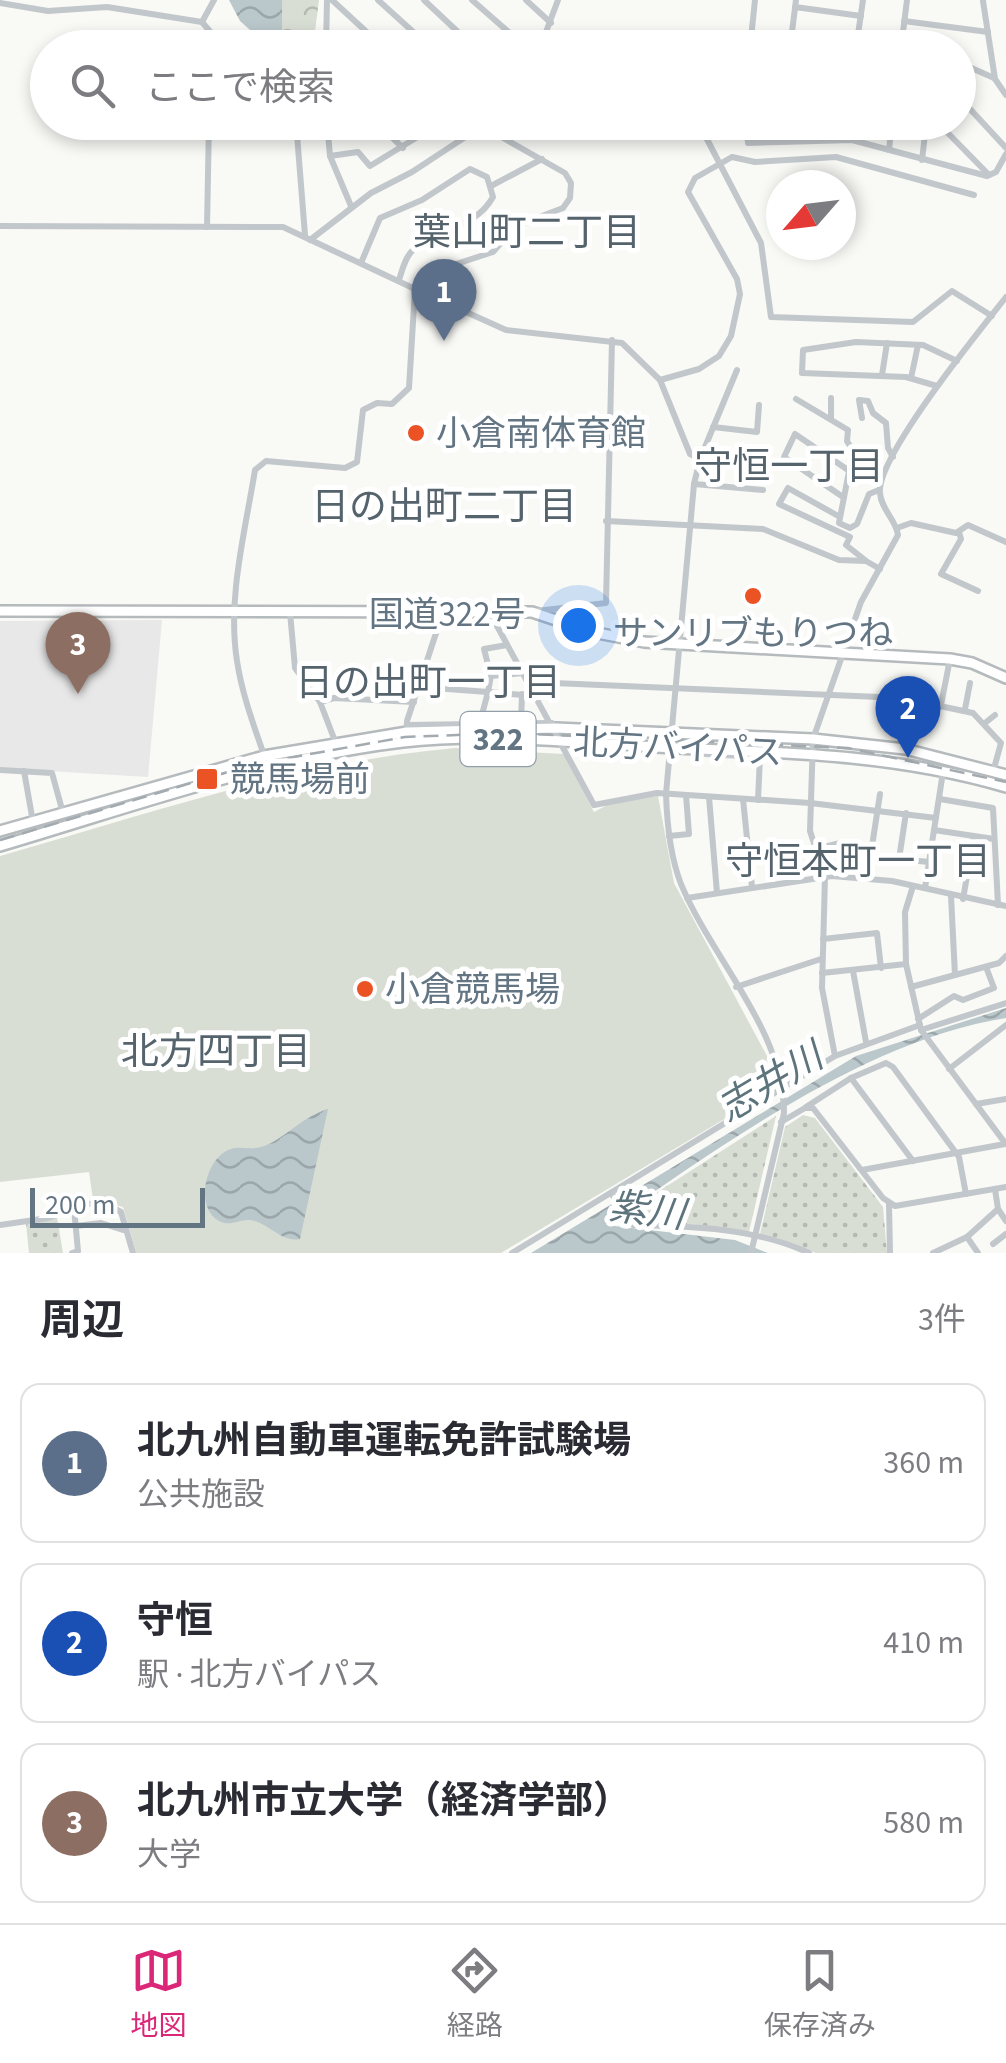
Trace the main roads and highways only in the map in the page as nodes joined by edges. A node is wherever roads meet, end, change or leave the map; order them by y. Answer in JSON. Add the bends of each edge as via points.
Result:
{"nodes":[{"id":1,"x":0,"y":611,"type":"edge"},
{"id":2,"x":1006,"y":678,"type":"edge"},
{"id":3,"x":407,"y":733,"type":"junction"},
{"id":4,"x":1006,"y":776,"type":"edge"},
{"id":5,"x":1006,"y":787,"type":"edge"},
{"id":6,"x":0,"y":831,"type":"edge"},
{"id":7,"x":0,"y":846,"type":"edge"}],
"edges":[{"from":1,"to":2,"type":"highway","name":"国道322号","via":[[532,612],[613,637],[950,659]]},
{"from":3,"to":4,"type":"highway","name":"北方バイパス","number":"322","via":[[554,726],[812,740],[905,749]]},
{"from":3,"to":5,"type":"highway","name":"北方バイパス","number":"322","via":[[811,754],[944,770]]},
{"from":3,"to":6,"type":"highway","name":"北方バイパス","number":"322","via":[[264,756]]},
{"from":3,"to":7,"type":"highway","name":"北方バイパス","number":"322"}]}
